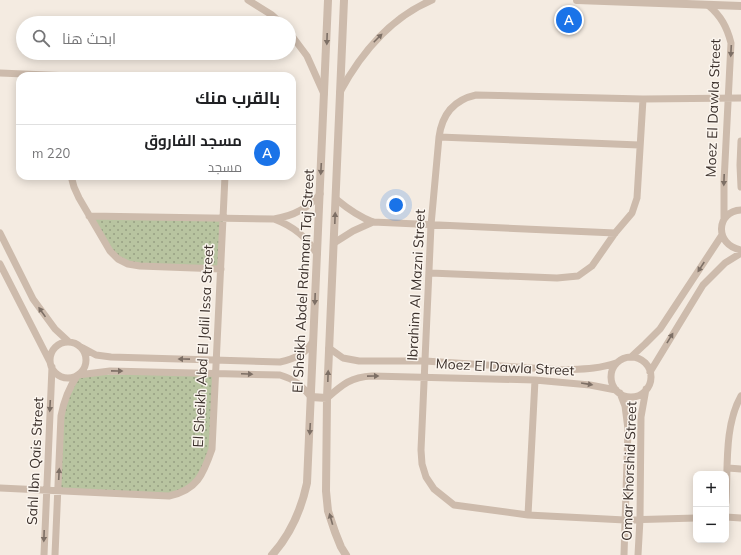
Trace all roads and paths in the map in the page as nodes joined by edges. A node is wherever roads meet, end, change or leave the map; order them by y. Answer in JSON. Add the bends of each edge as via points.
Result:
{"nodes":[{"id":1,"x":248,"y":0,"type":"edge"},
{"id":2,"x":328,"y":0,"type":"edge"},
{"id":3,"x":344,"y":0,"type":"edge"},
{"id":4,"x":432,"y":0,"type":"edge"},
{"id":5,"x":577,"y":0,"type":"edge"},
{"id":6,"x":708,"y":5,"type":"junction"},
{"id":7,"x":741,"y":6,"type":"edge"},
{"id":8,"x":273,"y":16,"type":"edge"},
{"id":9,"x":296,"y":40,"type":"edge"},
{"id":10,"x":0,"y":73,"type":"edge"},
{"id":11,"x":16,"y":74,"type":"edge"},
{"id":12,"x":340,"y":92,"type":"junction"},
{"id":13,"x":324,"y":95,"type":"junction"},
{"id":14,"x":643,"y":98,"type":"junction"},
{"id":15,"x":728,"y":98,"type":"junction"},
{"id":16,"x":741,"y":98,"type":"edge"},
{"id":17,"x":439,"y":138,"type":"junction"},
{"id":18,"x":741,"y":141,"type":"edge"},
{"id":19,"x":639,"y":145,"type":"junction"},
{"id":20,"x":73,"y":180,"type":"edge"},
{"id":21,"x":225,"y":180,"type":"edge"},
{"id":22,"x":741,"y":187,"type":"edge"},
{"id":23,"x":320,"y":194,"type":"junction"},
{"id":24,"x":336,"y":199,"type":"junction"},
{"id":25,"x":741,"y":210,"type":"edge"},
{"id":26,"x":89,"y":216,"type":"junction"},
{"id":27,"x":724,"y":218,"type":"junction"},
{"id":28,"x":223,"y":219,"type":"junction"},
{"id":29,"x":274,"y":219,"type":"junction"},
{"id":30,"x":373,"y":222,"type":"junction"},
{"id":31,"x":431,"y":225,"type":"junction"},
{"id":32,"x":0,"y":233,"type":"edge"},
{"id":33,"x":616,"y":233,"type":"junction"},
{"id":34,"x":722,"y":235,"type":"junction"},
{"id":35,"x":334,"y":244,"type":"junction"},
{"id":36,"x":741,"y":250,"type":"edge"},
{"id":37,"x":741,"y":253,"type":"edge"},
{"id":38,"x":317,"y":254,"type":"junction"},
{"id":39,"x":0,"y":264,"type":"edge"},
{"id":40,"x":221,"y":269,"type":"junction"},
{"id":41,"x":430,"y":273,"type":"junction"},
{"id":42,"x":68,"y":341,"type":"junction"},
{"id":43,"x":313,"y":341,"type":"junction"},
{"id":44,"x":82,"y":348,"type":"junction"},
{"id":45,"x":329,"y":348,"type":"junction"},
{"id":46,"x":631,"y":357,"type":"junction"},
{"id":47,"x":216,"y":359,"type":"junction"},
{"id":48,"x":425,"y":361,"type":"junction"},
{"id":49,"x":616,"y":363,"type":"junction"},
{"id":50,"x":51,"y":365,"type":"junction"},
{"id":51,"x":650,"y":372,"type":"junction"},
{"id":52,"x":216,"y":373,"type":"junction"},
{"id":53,"x":78,"y":375,"type":"junction"},
{"id":54,"x":424,"y":376,"type":"junction"},
{"id":55,"x":535,"y":380,"type":"junction"},
{"id":56,"x":646,"y":389,"type":"junction"},
{"id":57,"x":618,"y":392,"type":"junction"},
{"id":58,"x":741,"y":396,"type":"edge"},
{"id":59,"x":311,"y":397,"type":"junction"},
{"id":60,"x":327,"y":398,"type":"junction"},
{"id":61,"x":728,"y":468,"type":"junction"},
{"id":62,"x":741,"y":469,"type":"edge"},
{"id":63,"x":728,"y":471,"type":"edge"},
{"id":64,"x":0,"y":488,"type":"edge"},
{"id":65,"x":46,"y":490,"type":"junction"},
{"id":66,"x":58,"y":490,"type":"junction"},
{"id":67,"x":528,"y":515,"type":"junction"},
{"id":68,"x":729,"y":517,"type":"edge"},
{"id":69,"x":693,"y":518,"type":"edge"},
{"id":70,"x":741,"y":518,"type":"edge"},
{"id":71,"x":640,"y":519,"type":"junction"},
{"id":72,"x":625,"y":520,"type":"junction"},
{"id":73,"x":44,"y":555,"type":"edge"},
{"id":74,"x":55,"y":555,"type":"edge"},
{"id":75,"x":272,"y":555,"type":"edge"},
{"id":76,"x":346,"y":555,"type":"edge"},
{"id":77,"x":624,"y":555,"type":"edge"},
{"id":78,"x":638,"y":555,"type":"edge"}],
"edges":[{"from":1,"to":8,"type":"street"},
{"from":2,"to":13,"type":"street","name":"El Sheikh Abdel Rahman Taj Street","one_way":true},
{"from":3,"to":12,"type":"street","name":"El Sheikh Abdel Rahman Taj Street"},
{"from":12,"to":4,"type":"street","one_way":true,"via":[[354,68],[375,41],[400,18]]},
{"from":5,"to":6,"type":"street"},
{"from":6,"to":7,"type":"street"},
{"from":6,"to":15,"type":"street","name":"Moez El Dawla Street","one_way":true,"via":[[724,22],[731,43]]},
{"from":9,"to":13,"type":"street","via":[[307,56]]},
{"from":10,"to":11,"type":"street"},
{"from":12,"to":24,"type":"street","name":"El Sheikh Abdel Rahman Taj Street"},
{"from":13,"to":23,"type":"street","name":"El Sheikh Abdel Rahman Taj Street","one_way":true},
{"from":14,"to":15,"type":"street","name":"Ibrahim Al Mazni Street"},
{"from":14,"to":17,"type":"street","name":"Ibrahim Al Mazni Street","via":[[476,95],[466,97],[449,110]]},
{"from":14,"to":19,"type":"street"},
{"from":15,"to":16,"type":"street","name":"Ibrahim Al Mazni Street"},
{"from":15,"to":27,"type":"street","name":"Moez El Dawla Street","one_way":true},
{"from":17,"to":19,"type":"street"},
{"from":17,"to":31,"type":"street","name":"Ibrahim Al Mazni Street"},
{"from":18,"to":22,"type":"street","name":"Moez El Dawla Street"},
{"from":19,"to":33,"type":"street","via":[[635,206]]},
{"from":20,"to":26,"type":"street"},
{"from":21,"to":28,"type":"street","name":"El Sheikh Abd El Jalil Issa Street"},
{"from":23,"to":29,"type":"street","via":[[300,211]]},
{"from":23,"to":38,"type":"street","name":"El Sheikh Abdel Rahman Taj Street"},
{"from":24,"to":30,"type":"street","via":[[363,219]]},
{"from":35,"to":24,"type":"street","name":"El Sheikh Abdel Rahman Taj Street","one_way":true},
{"from":25,"to":27,"type":"street","via":[[732,212]]},
{"from":26,"to":28,"type":"street"},
{"from":26,"to":40,"type":"street","via":[[110,251],[128,264]]},
{"from":27,"to":34,"type":"street","name":"Moez El Dawla Street"},
{"from":28,"to":29,"type":"street"},
{"from":28,"to":40,"type":"street","name":"El Sheikh Abd El Jalil Issa Street"},
{"from":29,"to":38,"type":"street","via":[[299,232]]},
{"from":30,"to":31,"type":"street"},
{"from":30,"to":35,"type":"street"},
{"from":31,"to":33,"type":"street"},
{"from":31,"to":41,"type":"street","name":"Ibrahim Al Mazni Street"},
{"from":42,"to":32,"type":"street","one_way":true,"via":[[51,324],[33,299]]},
{"from":33,"to":41,"type":"street","via":[[592,266],[574,276],[557,278]]},
{"from":34,"to":36,"type":"street","via":[[729,246]]},
{"from":34,"to":46,"type":"street","one_way":true,"via":[[660,329]]},
{"from":35,"to":45,"type":"street","name":"El Sheikh Abdel Rahman Taj Street"},
{"from":51,"to":37,"type":"street","one_way":true,"via":[[703,285],[725,263]]},
{"from":38,"to":43,"type":"street","name":"El Sheikh Abdel Rahman Taj Street","one_way":true},
{"from":39,"to":50,"type":"street"},
{"from":40,"to":47,"type":"street","name":"El Sheikh Abd El Jalil Issa Street"},
{"from":41,"to":48,"type":"street","name":"Ibrahim Al Mazni Street"},
{"from":42,"to":44,"type":"street"},
{"from":42,"to":50,"type":"street","via":[[60,343],[55,348],[51,354]]},
{"from":43,"to":47,"type":"street","via":[[303,353],[280,362]]},
{"from":43,"to":59,"type":"street","name":"El Sheikh Abdel Rahman Taj Street"},
{"from":47,"to":44,"type":"street","one_way":true,"via":[[111,357],[96,355]]},
{"from":44,"to":53,"type":"street","via":[[86,362]]},
{"from":45,"to":48,"type":"street","name":"Moez El Dawla Street","via":[[343,358],[359,361]]},
{"from":60,"to":45,"type":"street","name":"El Sheikh Abdel Rahman Taj Street","one_way":true},
{"from":46,"to":49,"type":"street"},
{"from":46,"to":51,"type":"street","via":[[643,361]]},
{"from":47,"to":52,"type":"street","name":"El Sheikh Abd El Jalil Issa Street"},
{"from":48,"to":49,"type":"street","name":"Moez El Dawla Street","via":[[563,370]]},
{"from":48,"to":54,"type":"street","name":"Ibrahim Al Mazni Street"},
{"from":49,"to":57,"type":"street","via":[[611,378],[612,385]]},
{"from":50,"to":53,"type":"street","via":[[56,373],[63,377]]},
{"from":50,"to":65,"type":"street","name":"Sahl Ibn Qais Street","one_way":true},
{"from":51,"to":56,"type":"street"},
{"from":53,"to":52,"type":"street","one_way":true,"via":[[110,371]]},
{"from":52,"to":59,"type":"street","one_way":true,"via":[[288,377]]},
{"from":52,"to":66,"type":"street","name":"El Sheikh Abd El Jalil Issa Street","via":[[212,449],[203,474],[188,490],[169,496]]},
{"from":66,"to":53,"type":"street","name":"Sahl Ibn Qais Street","one_way":true,"via":[[61,416],[69,387]]},
{"from":54,"to":55,"type":"street","name":"Moez El Dawla Street"},
{"from":60,"to":54,"type":"street","name":"Moez El Dawla Street","one_way":true,"via":[[344,384],[362,376]]},
{"from":54,"to":67,"type":"street","name":"Ibrahim Al Mazni Street","via":[[422,464],[426,477],[434,488],[454,505]]},
{"from":55,"to":57,"type":"street","name":"Moez El Dawla Street","one_way":true,"via":[[590,385]]},
{"from":55,"to":67,"type":"street"},
{"from":56,"to":57,"type":"street","via":[[631,397]]},
{"from":56,"to":71,"type":"street","name":"Omar Khorshid Street","via":[[641,417]]},
{"from":57,"to":72,"type":"street","name":"Omar Khorshid Street","via":[[625,406],[628,429]]},
{"from":58,"to":61,"type":"street","via":[[730,426]]},
{"from":59,"to":60,"type":"street"},
{"from":59,"to":75,"type":"street","name":"El Sheikh Abdel Rahman Taj Street","one_way":true,"via":[[307,483],[303,500],[290,531]]},
{"from":76,"to":60,"type":"street","name":"El Sheikh Abdel Rahman Taj Street","one_way":true,"via":[[334,532],[328,511]]},
{"from":61,"to":62,"type":"street"},
{"from":61,"to":63,"type":"street"},
{"from":64,"to":65,"type":"street","name":"El Sheikh Abd El Jalil Issa Street"},
{"from":65,"to":66,"type":"street","name":"El Sheikh Abd El Jalil Issa Street"},
{"from":65,"to":73,"type":"street","name":"Sahl Ibn Qais Street","one_way":true},
{"from":66,"to":74,"type":"street","name":"Sahl Ibn Qais Street"},
{"from":67,"to":72,"type":"street","name":"Ibrahim Al Mazni Street"},
{"from":68,"to":70,"type":"street"},
{"from":69,"to":71,"type":"street","name":"Ibrahim Al Mazni Street"},
{"from":71,"to":72,"type":"street","name":"Ibrahim Al Mazni Street"},
{"from":71,"to":78,"type":"street","name":"Omar Khorshid Street"},
{"from":72,"to":77,"type":"street","name":"Omar Khorshid Street"}]}
